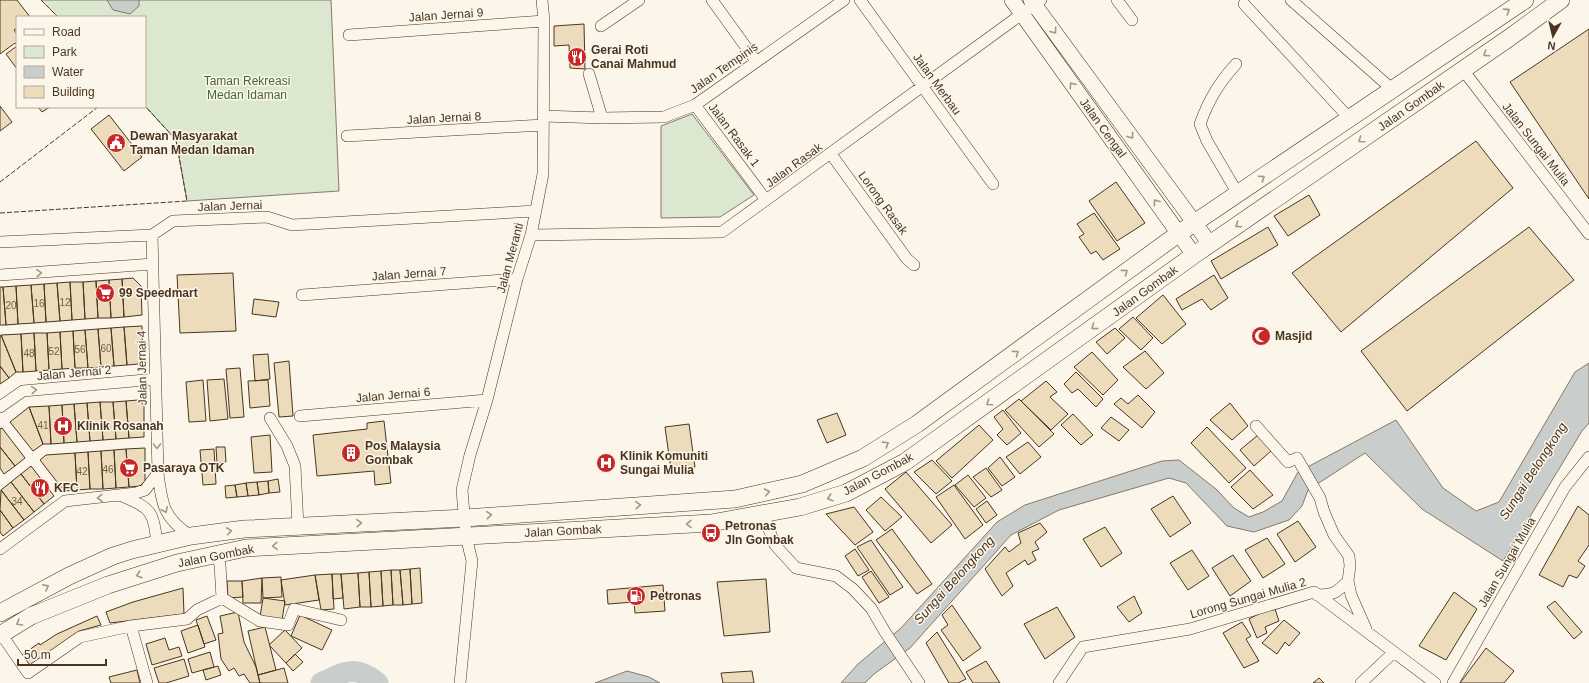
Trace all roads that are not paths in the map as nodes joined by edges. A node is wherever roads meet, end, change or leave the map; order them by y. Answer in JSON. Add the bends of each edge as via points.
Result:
{"nodes":[{"id":1,"x":542,"y":0,"type":"edge"},
{"id":2,"x":638,"y":0,"type":"edge"},
{"id":3,"x":712,"y":0,"type":"edge"},
{"id":4,"x":844,"y":0,"type":"edge"},
{"id":5,"x":860,"y":0,"type":"edge"},
{"id":6,"x":1012,"y":0,"type":"edge"},
{"id":7,"x":1117,"y":0,"type":"edge"},
{"id":8,"x":1291,"y":0,"type":"edge"},
{"id":9,"x":1525,"y":0,"type":"edge"},
{"id":10,"x":1561,"y":0,"type":"edge"},
{"id":11,"x":1036,"y":2,"type":"edge"},
{"id":12,"x":1244,"y":4,"type":"dead end"},
{"id":13,"x":1022,"y":15,"type":"junction"},
{"id":14,"x":1132,"y":20,"type":"dead end"},
{"id":15,"x":544,"y":21,"type":"junction"},
{"id":16,"x":601,"y":26,"type":"dead end"},
{"id":17,"x":349,"y":34,"type":"dead end"},
{"id":18,"x":1469,"y":37,"type":"junction"},
{"id":19,"x":756,"y":60,"type":"junction"},
{"id":20,"x":1431,"y":63,"type":"junction"},
{"id":21,"x":1236,"y":64,"type":"dead end"},
{"id":22,"x":1463,"y":70,"type":"junction"},
{"id":23,"x":589,"y":74,"type":"dead end"},
{"id":24,"x":922,"y":86,"type":"junction"},
{"id":25,"x":1393,"y":90,"type":"junction"},
{"id":26,"x":695,"y":105,"type":"junction"},
{"id":27,"x":602,"y":118,"type":"junction"},
{"id":28,"x":1350,"y":119,"type":"junction"},
{"id":29,"x":543,"y":121,"type":"junction"},
{"id":30,"x":347,"y":136,"type":"dead end"},
{"id":31,"x":831,"y":154,"type":"junction"},
{"id":32,"x":993,"y":184,"type":"dead end"},
{"id":33,"x":1238,"y":194,"type":"junction"},
{"id":34,"x":766,"y":200,"type":"junction"},
{"id":35,"x":536,"y":211,"type":"junction"},
{"id":36,"x":1194,"y":223,"type":"junction"},
{"id":37,"x":1178,"y":234,"type":"junction"},
{"id":38,"x":1589,"y":234,"type":"edge"},
{"id":39,"x":152,"y":235,"type":"junction"},
{"id":40,"x":531,"y":235,"type":"junction"},
{"id":41,"x":0,"y":242,"type":"edge"},
{"id":42,"x":1210,"y":244,"type":"junction"},
{"id":43,"x":1194,"y":255,"type":"junction"},
{"id":44,"x":153,"y":264,"type":"junction"},
{"id":45,"x":914,"y":265,"type":"dead end"},
{"id":46,"x":0,"y":275,"type":"edge"},
{"id":47,"x":517,"y":279,"type":"junction"},
{"id":48,"x":302,"y":295,"type":"dead end"},
{"id":49,"x":156,"y":379,"type":"junction"},
{"id":50,"x":487,"y":400,"type":"junction"},
{"id":51,"x":0,"y":407,"type":"edge"},
{"id":52,"x":300,"y":416,"type":"dead end"},
{"id":53,"x":270,"y":418,"type":"dead end"},
{"id":54,"x":1256,"y":426,"type":"dead end"},
{"id":55,"x":1589,"y":457,"type":"edge"},
{"id":56,"x":158,"y":473,"type":"junction"},
{"id":57,"x":122,"y":496,"type":"junction"},
{"id":58,"x":763,"y":514,"type":"junction"},
{"id":59,"x":465,"y":518,"type":"junction"},
{"id":60,"x":298,"y":526,"type":"junction"},
{"id":61,"x":191,"y":536,"type":"junction"},
{"id":62,"x":466,"y":536,"type":"junction"},
{"id":63,"x":157,"y":543,"type":"junction"},
{"id":64,"x":246,"y":548,"type":"junction"},
{"id":65,"x":0,"y":549,"type":"edge"},
{"id":66,"x":217,"y":554,"type":"junction"},
{"id":67,"x":1348,"y":581,"type":"junction"},
{"id":68,"x":1317,"y":595,"type":"junction"},
{"id":69,"x":222,"y":598,"type":"junction"},
{"id":70,"x":0,"y":613,"type":"edge"},
{"id":71,"x":341,"y":620,"type":"dead end"},
{"id":72,"x":131,"y":626,"type":"junction"},
{"id":73,"x":1367,"y":632,"type":"junction"},
{"id":74,"x":0,"y":634,"type":"edge"},
{"id":75,"x":1394,"y":652,"type":"junction"},
{"id":76,"x":147,"y":683,"type":"edge"},
{"id":77,"x":460,"y":683,"type":"edge"},
{"id":78,"x":919,"y":683,"type":"edge"},
{"id":79,"x":1059,"y":683,"type":"edge"},
{"id":80,"x":1361,"y":683,"type":"edge"},
{"id":81,"x":1435,"y":683,"type":"edge"},
{"id":82,"x":1453,"y":683,"type":"edge"}],
"edges":[{"from":1,"to":15,"type":"street","name":"Jalan Meranti"},
{"from":2,"to":16,"type":"street"},
{"from":3,"to":19,"type":"street"},
{"from":4,"to":19,"type":"street","name":"Jalan Tempinis"},
{"from":5,"to":24,"type":"street","name":"Jalan Merbau"},
{"from":6,"to":13,"type":"street","name":"Jalan Cengal"},
{"from":7,"to":14,"type":"street"},
{"from":8,"to":25,"type":"street"},
{"from":18,"to":9,"type":"main road","name":"Jalan Gombak","one_way":true},
{"from":10,"to":22,"type":"main road","name":"Jalan Gombak","one_way":true},
{"from":11,"to":13,"type":"street","name":"Jalan Rasak"},
{"from":11,"to":36,"type":"street","name":"Jalan Cengal","one_way":true},
{"from":12,"to":28,"type":"street"},
{"from":13,"to":24,"type":"street","name":"Jalan Rasak"},
{"from":37,"to":13,"type":"street","name":"Jalan Cengal","one_way":true},
{"from":15,"to":17,"type":"street","name":"Jalan Jernai 9"},
{"from":15,"to":29,"type":"street","name":"Jalan Meranti"},
{"from":18,"to":20,"type":"main road","name":"Jalan Gombak"},
{"from":18,"to":22,"type":"main road","via":[[1464,49]]},
{"from":19,"to":26,"type":"street","name":"Jalan Tempinis"},
{"from":20,"to":22,"type":"main road"},
{"from":20,"to":25,"type":"main road","name":"Jalan Gombak"},
{"from":21,"to":33,"type":"street","via":[[1221,80],[1207,104],[1200,124]]},
{"from":22,"to":38,"type":"street","name":"Jalan Sungai Mulia"},
{"from":22,"to":42,"type":"main road","name":"Jalan Gombak","one_way":true},
{"from":23,"to":27,"type":"street"},
{"from":24,"to":31,"type":"street","name":"Jalan Rasak"},
{"from":24,"to":32,"type":"street","name":"Jalan Merbau"},
{"from":25,"to":28,"type":"main road","name":"Jalan Gombak"},
{"from":26,"to":27,"type":"street","name":"Jalan Tempinis","via":[[664,117]]},
{"from":26,"to":34,"type":"street","name":"Jalan Rasak 1"},
{"from":27,"to":29,"type":"street","name":"Jalan Tempinis"},
{"from":33,"to":28,"type":"main road","name":"Jalan Gombak","one_way":true},
{"from":29,"to":30,"type":"street","name":"Jalan Jernai 8"},
{"from":29,"to":35,"type":"street","name":"Jalan Meranti","via":[[543,174]]},
{"from":31,"to":34,"type":"street","name":"Jalan Rasak"},
{"from":31,"to":45,"type":"street","name":"Lorong Rasak","via":[[907,259]]},
{"from":33,"to":36,"type":"main road","name":"Jalan Gombak"},
{"from":34,"to":40,"type":"street","name":"Jalan Rasak","via":[[722,232]]},
{"from":35,"to":39,"type":"street","name":"Jalan Jernai","via":[[292,225],[267,217],[173,220]]},
{"from":35,"to":40,"type":"street","name":"Jalan Meranti"},
{"from":36,"to":37,"type":"main road","name":"Jalan Gombak"},
{"from":36,"to":42,"type":"street","name":"Jalan Cengal"},
{"from":37,"to":43,"type":"street","name":"Jalan Cengal"},
{"from":59,"to":37,"type":"main road","name":"Jalan Gombak","one_way":true,"via":[[735,499],[802,484],[863,458],[917,424]]},
{"from":39,"to":41,"type":"street"},
{"from":39,"to":44,"type":"street","name":"Jalan Jernai 4"},
{"from":40,"to":47,"type":"street","name":"Jalan Meranti"},
{"from":42,"to":43,"type":"main road","name":"Jalan Gombak"},
{"from":43,"to":58,"type":"main road","name":"Jalan Gombak","one_way":true,"via":[[905,462],[846,492],[800,507]]},
{"from":46,"to":44,"type":"street","one_way":true},
{"from":44,"to":49,"type":"street","name":"Jalan Jernai 4"},
{"from":47,"to":48,"type":"street","name":"Jalan Jernai 7"},
{"from":47,"to":50,"type":"street","name":"Jalan Meranti"},
{"from":51,"to":49,"type":"street","name":"Jalan Jernai 2","one_way":true,"via":[[23,391]]},
{"from":49,"to":56,"type":"street","name":"Jalan Jernai 4","one_way":true},
{"from":50,"to":52,"type":"street","name":"Jalan Jernai 6"},
{"from":50,"to":59,"type":"street","name":"Jalan Meranti","via":[[462,490]]},
{"from":53,"to":60,"type":"street","via":[[287,446],[295,466]]},
{"from":54,"to":67,"type":"street","via":[[1288,462],[1297,458],[1314,487],[1334,535],[1349,556]]},
{"from":55,"to":82,"type":"street","name":"Jalan Sungai Mulia","via":[[1564,487]]},
{"from":56,"to":57,"type":"street","via":[[145,490]]},
{"from":56,"to":61,"type":"street","name":"Jalan Jernai 4","one_way":true,"via":[[161,503],[165,511],[171,521]]},
{"from":57,"to":63,"type":"street","via":[[140,504],[152,515]]},
{"from":57,"to":65,"type":"street","one_way":true,"via":[[65,501]]},
{"from":58,"to":62,"type":"main road","name":"Jalan Gombak","one_way":true,"via":[[711,523]]},
{"from":58,"to":78,"type":"street","via":[[775,544],[796,568],[836,576],[871,608]]},
{"from":60,"to":59,"type":"main road","name":"Jalan Gombak","one_way":true},
{"from":59,"to":62,"type":"street","name":"Jalan Meranti"},
{"from":61,"to":60,"type":"main road","name":"Jalan Gombak","one_way":true,"via":[[244,529]]},
{"from":61,"to":63,"type":"main road","name":"Jalan Gombak"},
{"from":62,"to":64,"type":"main road","name":"Jalan Gombak","one_way":true},
{"from":62,"to":77,"type":"street","name":"Jalan Meranti","via":[[472,561]]},
{"from":63,"to":64,"type":"main road","via":[[160,547],[186,549],[228,543]]},
{"from":70,"to":63,"type":"main road","name":"Jalan Gombak","one_way":true,"via":[[113,556]]},
{"from":64,"to":66,"type":"main road","name":"Jalan Gombak"},
{"from":66,"to":69,"type":"street"},
{"from":66,"to":74,"type":"main road","name":"Jalan Gombak","one_way":true,"via":[[177,563],[108,585],[31,616]]},
{"from":67,"to":68,"type":"street","via":[[1337,592]]},
{"from":67,"to":73,"type":"street","via":[[1354,603]]},
{"from":68,"to":73,"type":"street","name":"Lorong Sungai Mulia 2"},
{"from":68,"to":79,"type":"street","name":"Lorong Sungai Mulia 2","via":[[1314,592],[1190,628],[1083,647]]},
{"from":69,"to":71,"type":"street","via":[[260,621],[288,625],[294,610]]},
{"from":69,"to":72,"type":"street","via":[[197,610],[187,619]]},
{"from":72,"to":74,"type":"street","via":[[80,637],[28,673]]},
{"from":72,"to":76,"type":"street"},
{"from":73,"to":75,"type":"street","name":"Lorong Sungai Mulia 2"},
{"from":75,"to":80,"type":"street"},
{"from":75,"to":81,"type":"street","name":"Lorong Sungai Mulia 2"}]}
